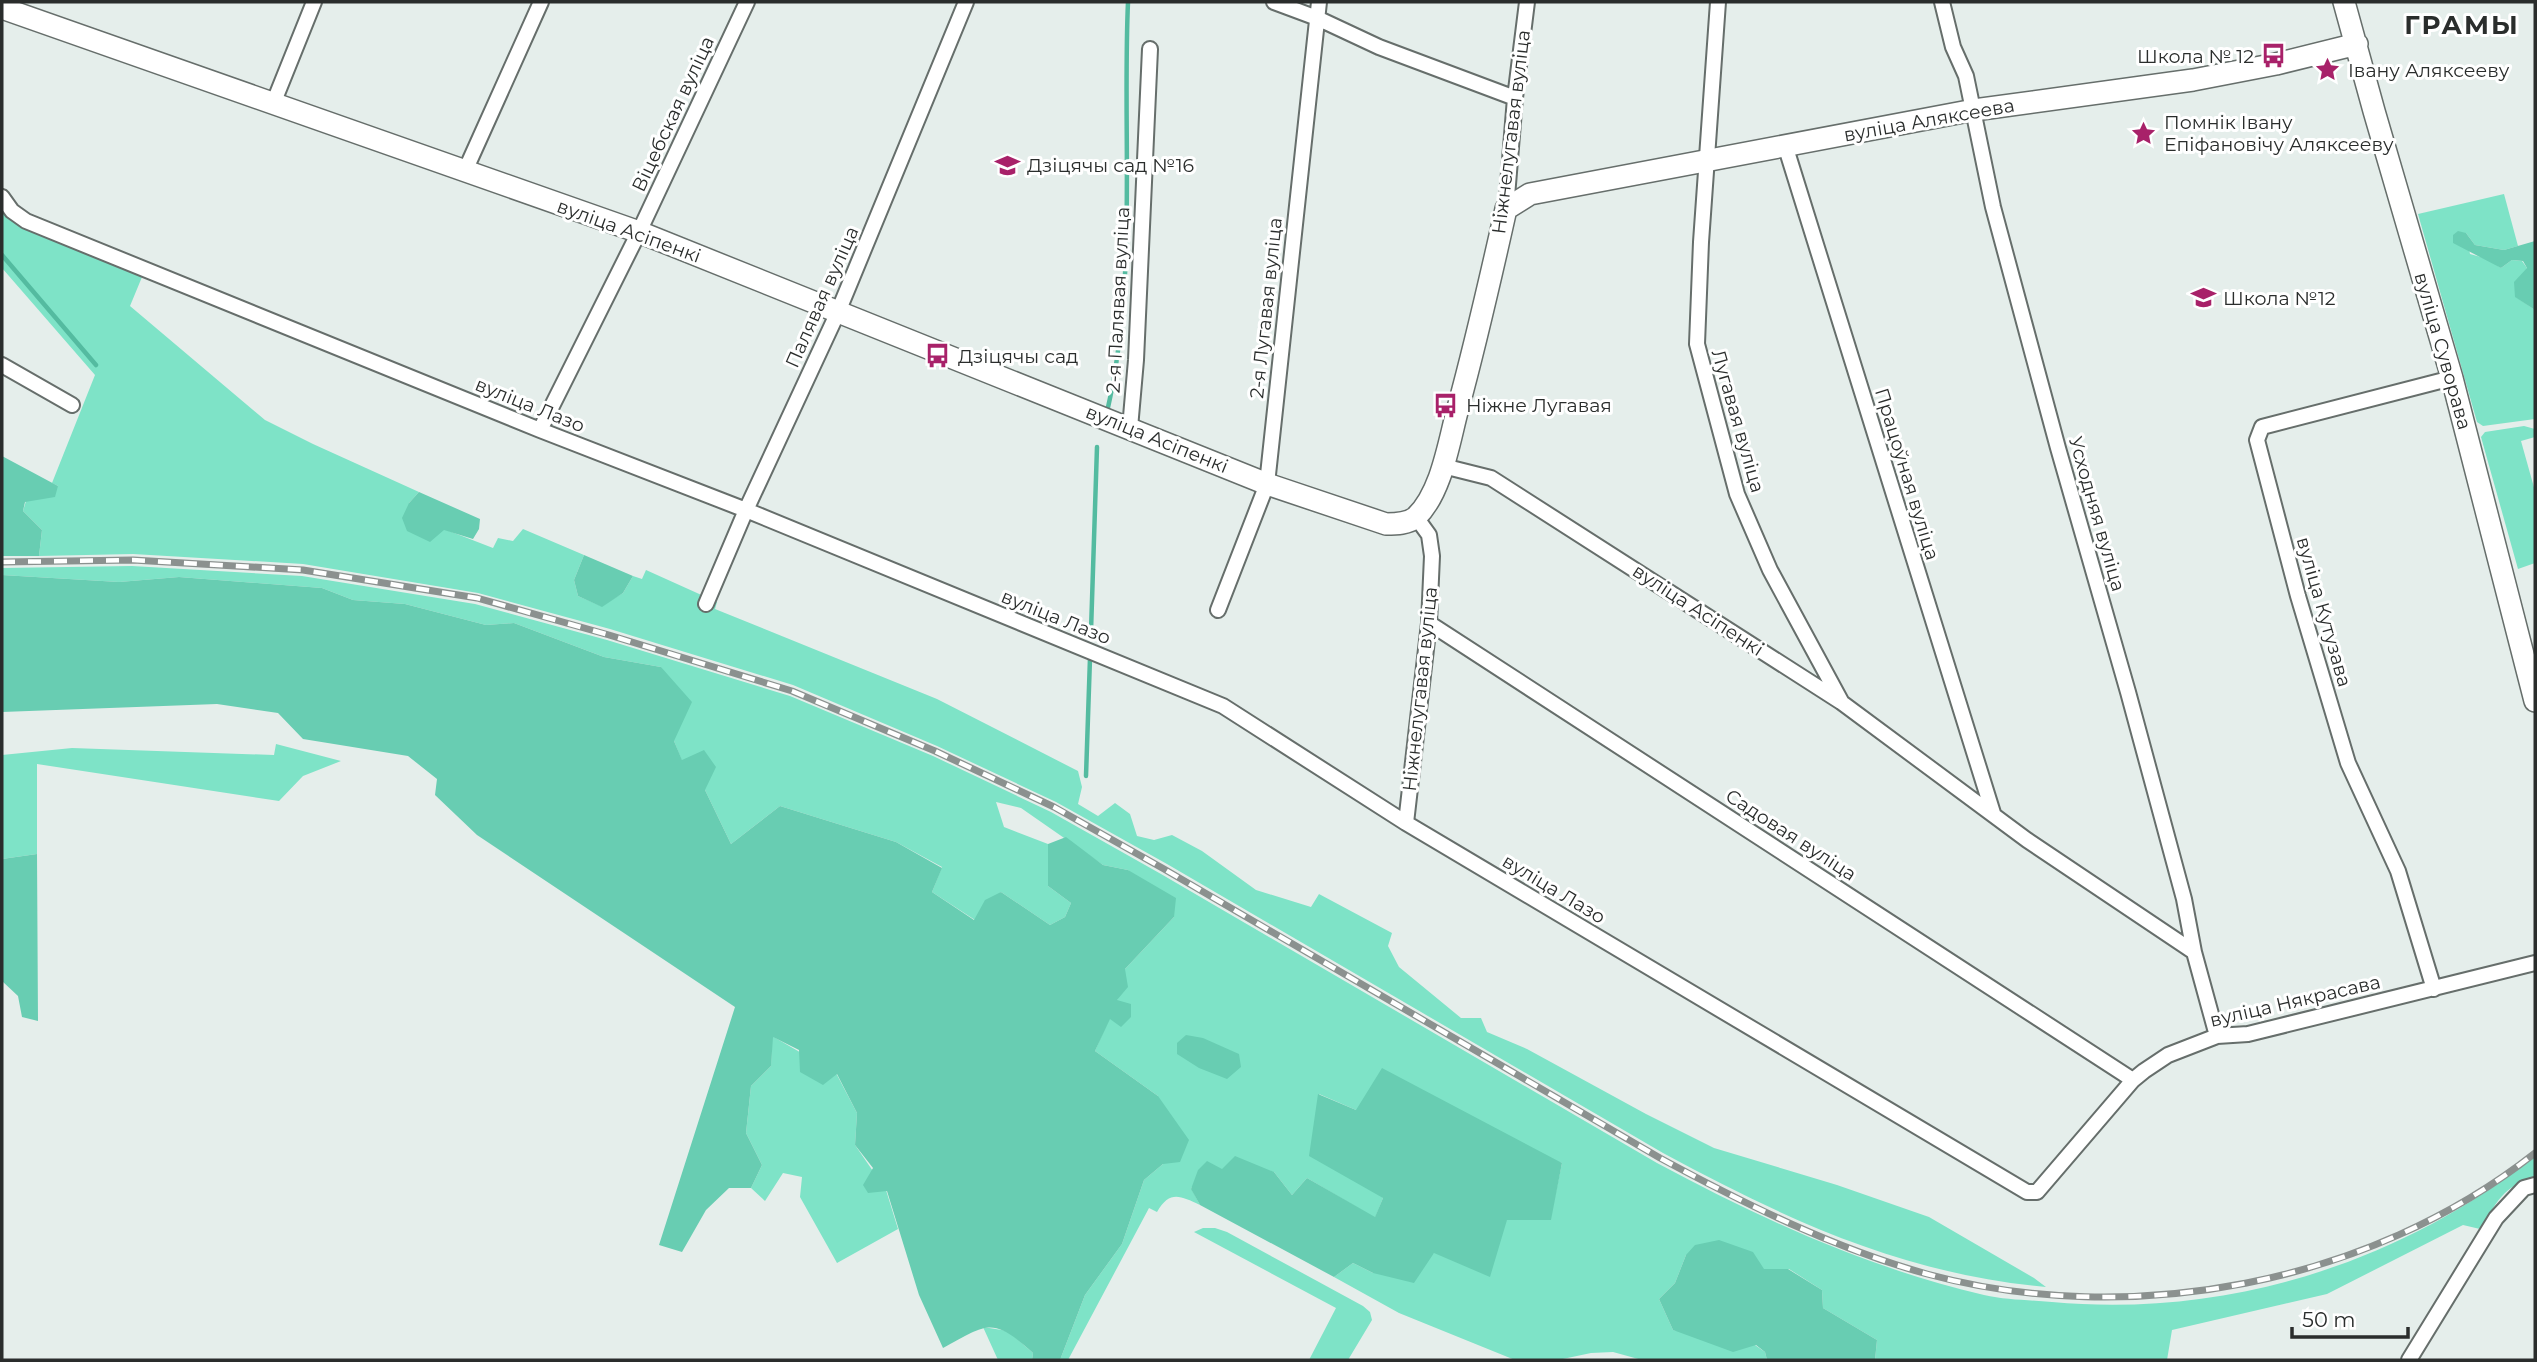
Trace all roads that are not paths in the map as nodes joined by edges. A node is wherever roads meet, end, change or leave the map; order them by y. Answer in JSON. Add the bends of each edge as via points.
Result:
{"nodes":[{"id":1,"x":314,"y":2,"type":"edge"},
{"id":2,"x":541,"y":2,"type":"edge"},
{"id":3,"x":747,"y":2,"type":"edge"},
{"id":4,"x":966,"y":2,"type":"edge"},
{"id":5,"x":1274,"y":2,"type":"edge"},
{"id":6,"x":1319,"y":2,"type":"edge"},
{"id":7,"x":1527,"y":2,"type":"edge"},
{"id":8,"x":1718,"y":2,"type":"edge"},
{"id":9,"x":1942,"y":2,"type":"edge"},
{"id":10,"x":2344,"y":2,"type":"edge"},
{"id":11,"x":2,"y":8,"type":"edge"},
{"id":12,"x":1317,"y":18,"type":"junction"},
{"id":13,"x":2357,"y":44,"type":"junction"},
{"id":14,"x":1150,"y":49,"type":"dead end"},
{"id":15,"x":1515,"y":98,"type":"junction"},
{"id":16,"x":273,"y":104,"type":"junction"},
{"id":17,"x":1975,"y":110,"type":"junction"},
{"id":18,"x":1785,"y":145,"type":"junction"},
{"id":19,"x":1707,"y":159,"type":"junction"},
{"id":20,"x":465,"y":171,"type":"junction"},
{"id":21,"x":2,"y":197,"type":"edge"},
{"id":22,"x":1506,"y":209,"type":"junction"},
{"id":23,"x":639,"y":232,"type":"junction"},
{"id":24,"x":838,"y":312,"type":"junction"},
{"id":25,"x":2,"y":365,"type":"edge"},
{"id":26,"x":2452,"y":378,"type":"junction"},
{"id":27,"x":72,"y":405,"type":"dead end"},
{"id":28,"x":1130,"y":428,"type":"junction"},
{"id":29,"x":540,"y":430,"type":"junction"},
{"id":30,"x":1443,"y":466,"type":"junction"},
{"id":31,"x":1267,"y":484,"type":"junction"},
{"id":32,"x":746,"y":510,"type":"junction"},
{"id":33,"x":1416,"y":517,"type":"junction"},
{"id":34,"x":706,"y":604,"type":"dead end"},
{"id":35,"x":1218,"y":610,"type":"dead end"},
{"id":36,"x":1429,"y":623,"type":"junction"},
{"id":37,"x":2535,"y":701,"type":"edge"},
{"id":38,"x":1841,"y":702,"type":"junction"},
{"id":39,"x":1993,"y":813,"type":"junction"},
{"id":40,"x":1406,"y":824,"type":"junction"},
{"id":41,"x":2194,"y":952,"type":"junction"},
{"id":42,"x":2535,"y":963,"type":"edge"},
{"id":43,"x":2434,"y":989,"type":"junction"},
{"id":44,"x":2217,"y":1036,"type":"junction"},
{"id":45,"x":2133,"y":1080,"type":"junction"},
{"id":46,"x":2535,"y":1185,"type":"edge"},
{"id":47,"x":2037,"y":1192,"type":"joint"},
{"id":48,"x":2409,"y":1360,"type":"edge"}],
"edges":[{"from":1,"to":16,"type":"street"},
{"from":2,"to":20,"type":"street"},
{"from":3,"to":23,"type":"street","name":"Віцебская вуліца"},
{"from":4,"to":24,"type":"street","name":"Палявая вуліца"},
{"from":5,"to":12,"type":"street"},
{"from":6,"to":12,"type":"street","name":"2-я Лугавая вуліца"},
{"from":7,"to":15,"type":"street","name":"Ніжнелугавая вуліца"},
{"from":8,"to":19,"type":"street","name":"Лугавая вуліца"},
{"from":9,"to":17,"type":"street","name":"Усходняя вуліца"},
{"from":10,"to":13,"type":"street","name":"вуліца Суворава"},
{"from":11,"to":16,"type":"street","name":"вуліца Асіпенкі"},
{"from":12,"to":15,"type":"street","via":[[1379,47]]},
{"from":12,"to":31,"type":"street","name":"2-я Лугавая вуліца"},
{"from":13,"to":17,"type":"street","name":"вуліца Аляксеева","via":[[2158,86]]},
{"from":13,"to":26,"type":"street","name":"вуліца Суворава"},
{"from":14,"to":28,"type":"street","name":"2-я Палявая вуліца"},
{"from":15,"to":22,"type":"street","name":"Ніжнелугавая вуліца"},
{"from":16,"to":20,"type":"street","name":"вуліца Асіпенкі"},
{"from":17,"to":18,"type":"street","name":"вуліца Аляксеева"},
{"from":17,"to":41,"type":"street","name":"Усходняя вуліца","via":[[1997,221],[2184,899]]},
{"from":18,"to":19,"type":"street","name":"вуліца Аляксеева"},
{"from":18,"to":39,"type":"street","name":"Працоўная вуліца"},
{"from":19,"to":22,"type":"street","name":"вуліца Аляксеева","via":[[1530,194]]},
{"from":19,"to":38,"type":"street","name":"Лугавая вуліца","via":[[1697,344],[1737,494],[1770,570]]},
{"from":20,"to":23,"type":"street","name":"вуліца Асіпенкі"},
{"from":21,"to":29,"type":"street","name":"вуліца Лазо","via":[[26,221]]},
{"from":22,"to":30,"type":"street","name":"Ніжнелугавая вуліца"},
{"from":23,"to":24,"type":"street","name":"вуліца Асіпенкі"},
{"from":23,"to":29,"type":"street","name":"Віцебская вуліца"},
{"from":24,"to":28,"type":"street","name":"вуліца Асіпенкі"},
{"from":24,"to":32,"type":"street","name":"Палявая вуліца"},
{"from":25,"to":27,"type":"street"},
{"from":26,"to":37,"type":"street","name":"вуліца Суворава"},
{"from":26,"to":43,"type":"street","name":"вуліца Кутузава","via":[[2262,427],[2257,440],[2348,763],[2398,871]]},
{"from":28,"to":31,"type":"street","name":"вуліца Асіпенкі"},
{"from":29,"to":32,"type":"street","name":"вуліца Лазо"},
{"from":30,"to":33,"type":"street","via":[[1432,495]]},
{"from":30,"to":38,"type":"street","name":"вуліца Асіпенкі","via":[[1491,478]]},
{"from":31,"to":33,"type":"street","name":"вуліца Асіпенкі","via":[[1386,524]]},
{"from":31,"to":35,"type":"street","name":"2-я Лугавая вуліца"},
{"from":32,"to":34,"type":"street","name":"Палявая вуліца"},
{"from":32,"to":40,"type":"street","name":"вуліца Лазо","via":[[1223,706]]},
{"from":33,"to":36,"type":"street","name":"Ніжнелугавая вуліца","via":[[1429,535],[1432,556]]},
{"from":36,"to":40,"type":"street","name":"Ніжнелугавая вуліца"},
{"from":36,"to":45,"type":"street","name":"Садовая вуліца"},
{"from":38,"to":39,"type":"street","name":"вуліца Асіпенкі"},
{"from":39,"to":41,"type":"street","name":"вуліца Асіпенкі"},
{"from":40,"to":47,"type":"street","name":"вуліца Лазо","via":[[2027,1192]]},
{"from":41,"to":44,"type":"street","name":"Усходняя вуліца"},
{"from":42,"to":43,"type":"street","name":"вуліца Някрасава"},
{"from":43,"to":44,"type":"street","name":"вуліца Някрасава","via":[[2248,1034]]},
{"from":44,"to":45,"type":"street","name":"вуліца Някрасава","via":[[2168,1055]]},
{"from":45,"to":47,"type":"street","name":"вуліца Някрасава"},
{"from":46,"to":48,"type":"street","via":[[2524,1188],[2496,1218]]}]}
